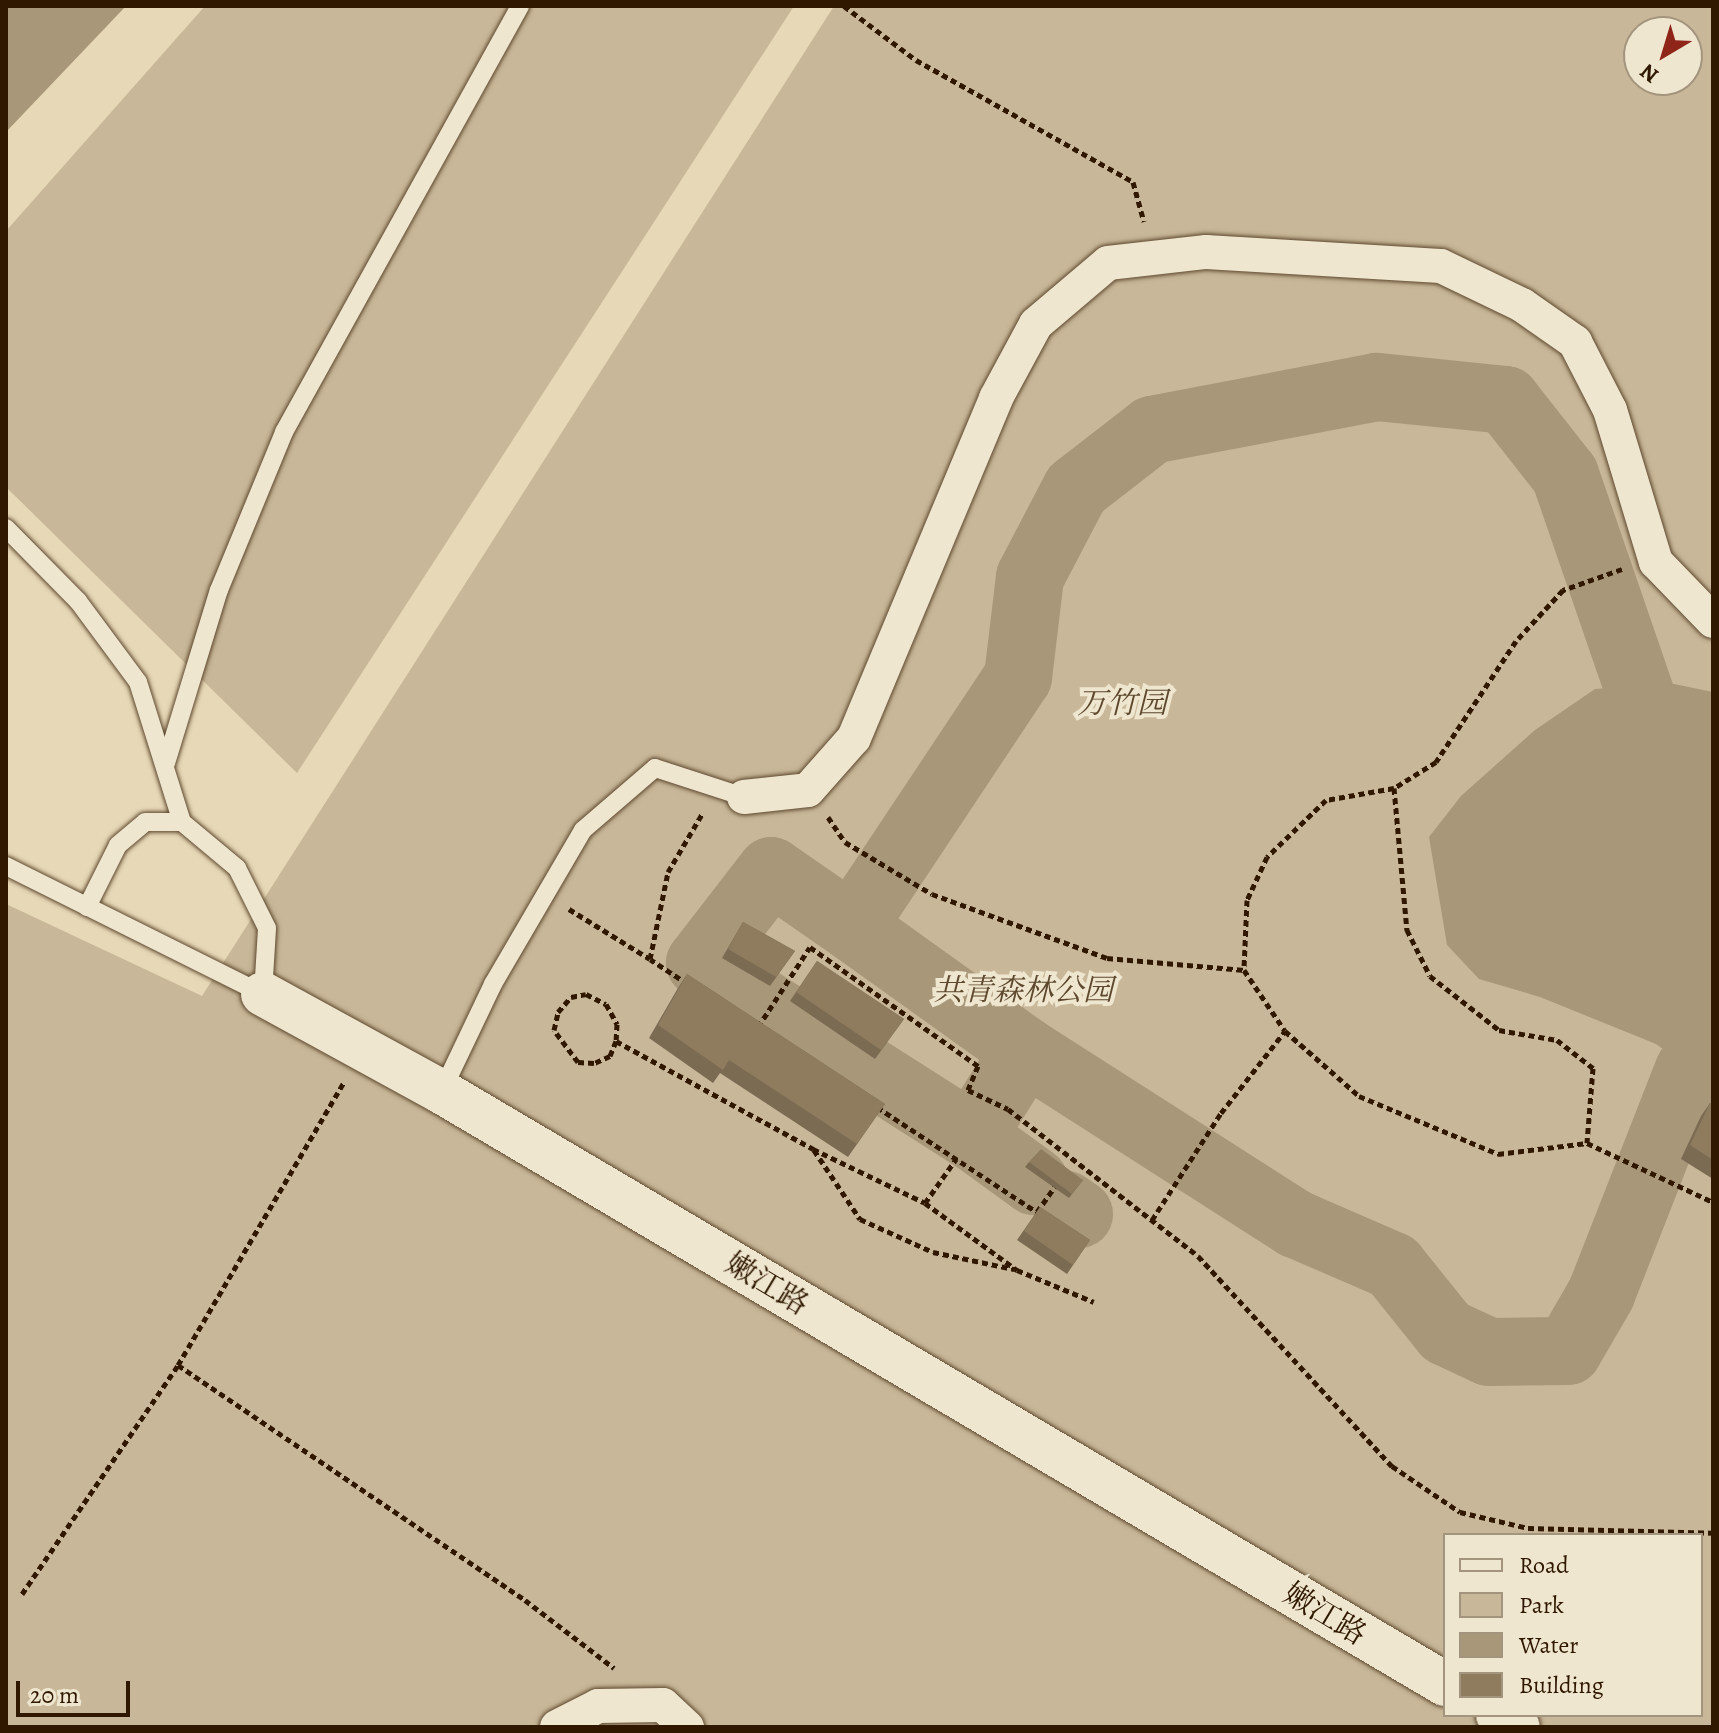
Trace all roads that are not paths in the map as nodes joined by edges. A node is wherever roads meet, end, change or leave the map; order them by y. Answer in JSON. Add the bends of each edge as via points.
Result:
{"nodes":[{"id":1,"x":520,"y":6,"type":"edge"},
{"id":2,"x":6,"y":528,"type":"edge"},
{"id":3,"x":1713,"y":621,"type":"edge"},
{"id":4,"x":166,"y":763,"type":"junction"},
{"id":5,"x":744,"y":797,"type":"joint"},
{"id":6,"x":182,"y":822,"type":"junction"},
{"id":7,"x":6,"y":866,"type":"edge"},
{"id":8,"x":87,"y":907,"type":"junction"},
{"id":9,"x":263,"y":994,"type":"junction"},
{"id":10,"x":442,"y":1092,"type":"junction"},
{"id":11,"x":1443,"y":1683,"type":"edge"},
{"id":12,"x":675,"y":1716,"type":"edge"},
{"id":13,"x":557,"y":1727,"type":"edge"}],
"edges":[{"from":1,"to":4,"type":"lane","via":[[284,432],[219,590]]},
{"from":2,"to":4,"type":"lane","via":[[78,601],[138,682]]},
{"from":3,"to":5,"type":"street","via":[[1656,562],[1610,410],[1575,342],[1522,305],[1441,266],[1206,252],[1108,263],[1036,324],[996,398],[854,738],[808,790]]},
{"from":4,"to":6,"type":"lane"},
{"from":5,"to":10,"type":"lane","via":[[655,768],[583,830],[493,984]]},
{"from":6,"to":8,"type":"lane","via":[[145,822],[118,845]]},
{"from":6,"to":9,"type":"lane","via":[[237,868],[267,928]]},
{"from":7,"to":8,"type":"lane"},
{"from":8,"to":9,"type":"lane"},
{"from":9,"to":10,"type":"street","name":"嫩江路"},
{"from":10,"to":11,"type":"street","name":"嫩江路"},
{"from":12,"to":13,"type":"street","via":[[598,1706]]}]}
